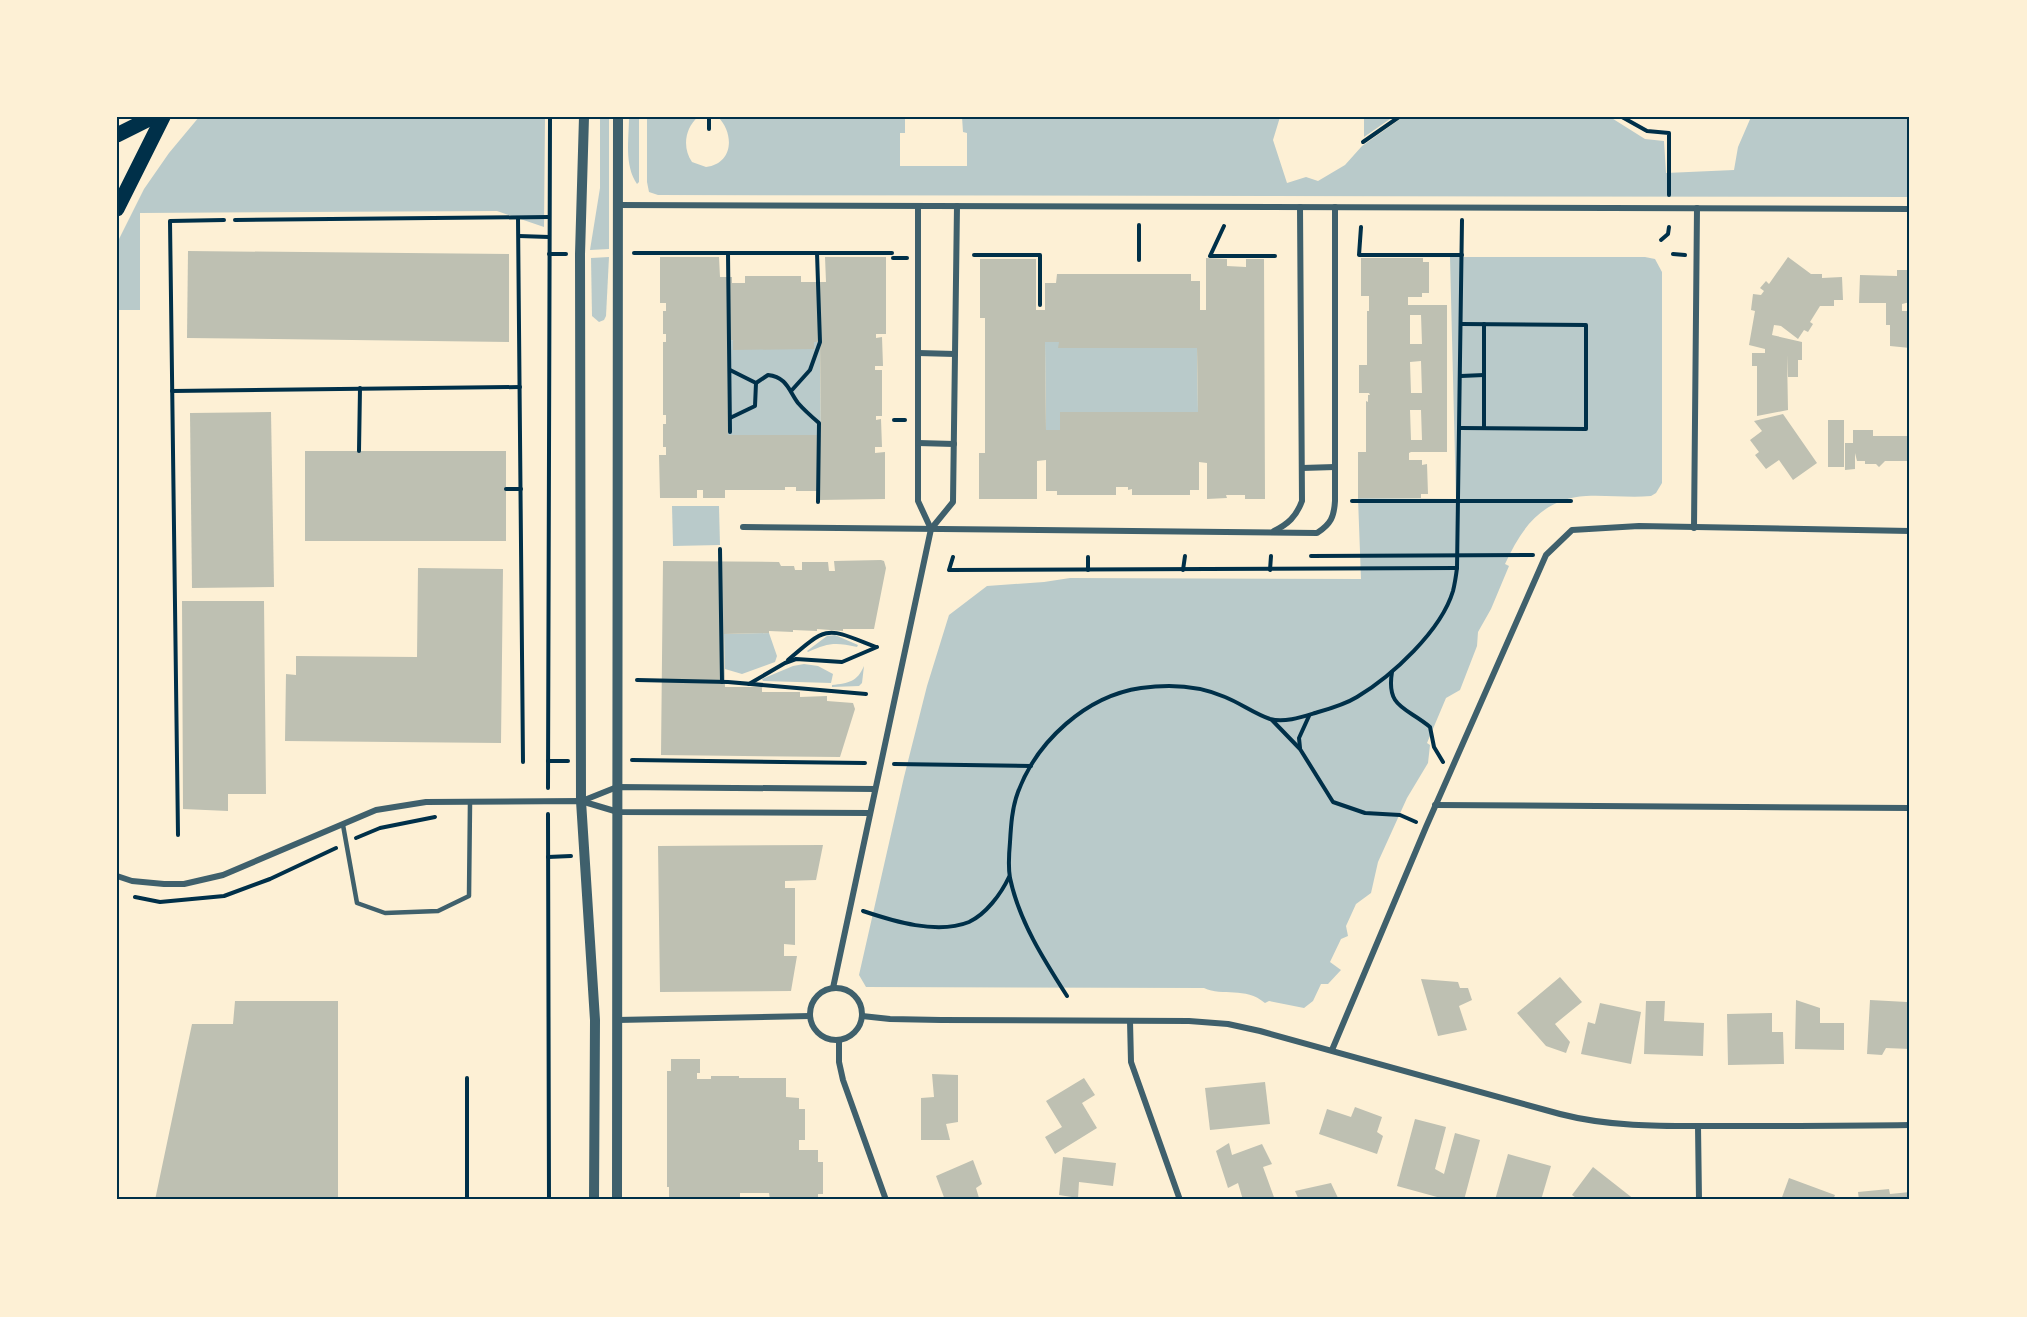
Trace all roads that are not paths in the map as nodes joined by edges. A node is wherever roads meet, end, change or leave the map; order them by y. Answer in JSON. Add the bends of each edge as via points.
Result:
{"nodes":[{"id":1,"x":153,"y":117,"type":"edge"},
{"id":2,"x":163,"y":117,"type":"edge"},
{"id":3,"x":584,"y":117,"type":"edge"},
{"id":4,"x":618,"y":117,"type":"edge"},
{"id":5,"x":117,"y":135,"type":"edge"},
{"id":6,"x":617,"y":206,"type":"junction"},
{"id":7,"x":957,"y":206,"type":"junction"},
{"id":8,"x":918,"y":207,"type":"junction"},
{"id":9,"x":1300,"y":207,"type":"junction"},
{"id":10,"x":1335,"y":207,"type":"junction"},
{"id":11,"x":1697,"y":208,"type":"junction"},
{"id":12,"x":117,"y":209,"type":"edge"},
{"id":13,"x":1910,"y":209,"type":"edge"},
{"id":14,"x":918,"y":353,"type":"junction"},
{"id":15,"x":955,"y":354,"type":"junction"},
{"id":16,"x":918,"y":443,"type":"junction"},
{"id":17,"x":954,"y":444,"type":"junction"},
{"id":18,"x":1335,"y":467,"type":"junction"},
{"id":19,"x":1302,"y":468,"type":"junction"},
{"id":20,"x":743,"y":527,"type":"dead end"},
{"id":21,"x":1694,"y":528,"type":"junction"},
{"id":22,"x":931,"y":529,"type":"junction"},
{"id":23,"x":1910,"y":531,"type":"edge"},
{"id":24,"x":1273,"y":532,"type":"junction"},
{"id":25,"x":618,"y":787,"type":"junction"},
{"id":26,"x":875,"y":789,"type":"junction"},
{"id":27,"x":581,"y":801,"type":"junction"},
{"id":28,"x":470,"y":803,"type":"junction"},
{"id":29,"x":1435,"y":805,"type":"junction"},
{"id":30,"x":1910,"y":808,"type":"edge"},
{"id":31,"x":618,"y":812,"type":"junction"},
{"id":32,"x":870,"y":813,"type":"junction"},
{"id":33,"x":343,"y":825,"type":"junction"},
{"id":34,"x":117,"y":876,"type":"edge"},
{"id":35,"x":833,"y":988,"type":"junction"},
{"id":36,"x":810,"y":1016,"type":"junction"},
{"id":37,"x":862,"y":1016,"type":"junction"},
{"id":38,"x":617,"y":1020,"type":"junction"},
{"id":39,"x":1131,"y":1021,"type":"junction"},
{"id":40,"x":839,"y":1040,"type":"junction"},
{"id":41,"x":1332,"y":1050,"type":"junction"},
{"id":42,"x":1910,"y":1125,"type":"edge"},
{"id":43,"x":1698,"y":1126,"type":"junction"},
{"id":44,"x":594,"y":1200,"type":"edge"},
{"id":45,"x":617,"y":1200,"type":"edge"},
{"id":46,"x":886,"y":1200,"type":"edge"},
{"id":47,"x":1180,"y":1200,"type":"edge"},
{"id":48,"x":1699,"y":1200,"type":"edge"}],
"edges":[{"from":1,"to":5,"type":"main road"},
{"from":2,"to":12,"type":"main road"},
{"from":3,"to":27,"type":"street","via":[[580,254]]},
{"from":4,"to":6,"type":"street"},
{"from":6,"to":8,"type":"street"},
{"from":6,"to":25,"type":"street"},
{"from":7,"to":8,"type":"street"},
{"from":7,"to":9,"type":"street"},
{"from":7,"to":15,"type":"street"},
{"from":8,"to":14,"type":"street"},
{"from":9,"to":10,"type":"street"},
{"from":9,"to":19,"type":"street"},
{"from":10,"to":11,"type":"street"},
{"from":10,"to":18,"type":"street"},
{"from":11,"to":13,"type":"street"},
{"from":11,"to":21,"type":"street"},
{"from":14,"to":15,"type":"street"},
{"from":14,"to":16,"type":"street"},
{"from":15,"to":17,"type":"street"},
{"from":16,"to":17,"type":"street"},
{"from":16,"to":22,"type":"street","via":[[918,501]]},
{"from":17,"to":22,"type":"street","via":[[953,501]]},
{"from":18,"to":19,"type":"street"},
{"from":18,"to":24,"type":"street","via":[[1334,516],[1327,527],[1317,533]]},
{"from":19,"to":24,"type":"street","via":[[1298,512]]},
{"from":20,"to":22,"type":"street"},
{"from":21,"to":23,"type":"street"},
{"from":21,"to":29,"type":"street","via":[[1572,530],[1546,555]]},
{"from":22,"to":24,"type":"street"},
{"from":22,"to":26,"type":"street"},
{"from":25,"to":26,"type":"street"},
{"from":25,"to":27,"type":"street"},
{"from":25,"to":31,"type":"street"},
{"from":26,"to":32,"type":"street"},
{"from":27,"to":28,"type":"street"},
{"from":27,"to":31,"type":"street"},
{"from":27,"to":44,"type":"street","via":[[595,1020]]},
{"from":28,"to":33,"type":"street","via":[[426,802],[376,810]]},
{"from":28,"to":33,"type":"lane","via":[[469,896],[438,911],[385,913],[357,903]]},
{"from":29,"to":30,"type":"street"},
{"from":29,"to":41,"type":"street"},
{"from":31,"to":32,"type":"street"},
{"from":31,"to":38,"type":"street"},
{"from":32,"to":35,"type":"street"},
{"from":33,"to":34,"type":"street","via":[[223,876],[184,884],[132,881]]},
{"from":35,"to":36,"type":"street","via":[[818,994]]},
{"from":35,"to":37,"type":"street","via":[[854,995]]},
{"from":36,"to":38,"type":"street"},
{"from":36,"to":40,"type":"street","via":[[817,1031]]},
{"from":37,"to":39,"type":"street"},
{"from":37,"to":40,"type":"street","via":[[852,1035]]},
{"from":38,"to":45,"type":"street"},
{"from":39,"to":41,"type":"street","via":[[1228,1024]]},
{"from":39,"to":47,"type":"street","via":[[1130,1058]]},
{"from":40,"to":46,"type":"street","via":[[843,1080]]},
{"from":41,"to":43,"type":"street","via":[[1588,1120]]},
{"from":42,"to":43,"type":"street"},
{"from":43,"to":48,"type":"street"}]}
